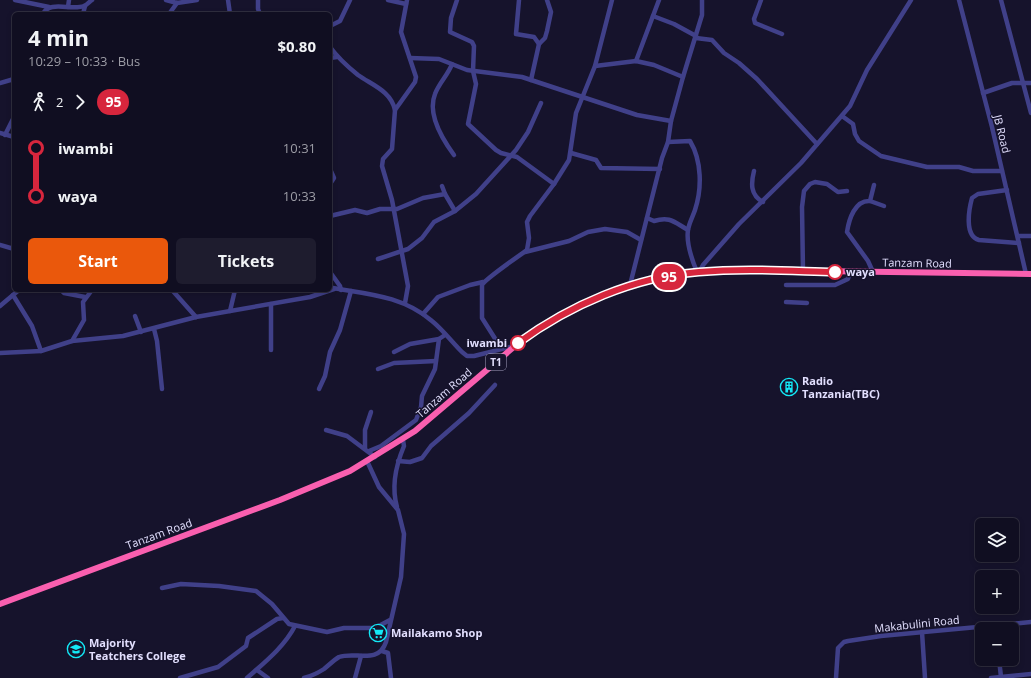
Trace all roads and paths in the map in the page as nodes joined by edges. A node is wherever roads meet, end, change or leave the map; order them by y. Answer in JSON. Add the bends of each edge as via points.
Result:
{"nodes":[{"id":1,"x":15,"y":0,"type":"edge"},
{"id":2,"x":69,"y":0,"type":"edge"},
{"id":3,"x":92,"y":0,"type":"edge"},
{"id":4,"x":166,"y":0,"type":"edge"},
{"id":5,"x":197,"y":0,"type":"edge"},
{"id":6,"x":228,"y":0,"type":"edge"},
{"id":7,"x":258,"y":0,"type":"edge"},
{"id":8,"x":350,"y":0,"type":"edge"},
{"id":9,"x":388,"y":0,"type":"edge"},
{"id":10,"x":457,"y":0,"type":"edge"},
{"id":11,"x":519,"y":0,"type":"edge"},
{"id":12,"x":548,"y":0,"type":"edge"},
{"id":13,"x":612,"y":0,"type":"edge"},
{"id":14,"x":659,"y":0,"type":"edge"},
{"id":15,"x":702,"y":0,"type":"edge"},
{"id":16,"x":761,"y":0,"type":"edge"},
{"id":17,"x":911,"y":0,"type":"edge"},
{"id":18,"x":959,"y":0,"type":"edge"},
{"id":19,"x":1001,"y":0,"type":"edge"},
{"id":20,"x":407,"y":2,"type":"edge"},
{"id":21,"x":177,"y":3,"type":"junction"},
{"id":22,"x":68,"y":6,"type":"junction"},
{"id":23,"x":85,"y":6,"type":"junction"},
{"id":24,"x":50,"y":7,"type":"junction"},
{"id":25,"x":44,"y":12,"type":"edge"},
{"id":26,"x":84,"y":12,"type":"edge"},
{"id":27,"x":170,"y":12,"type":"edge"},
{"id":28,"x":230,"y":12,"type":"edge"},
{"id":29,"x":259,"y":12,"type":"edge"},
{"id":30,"x":653,"y":16,"type":"junction"},
{"id":31,"x":332,"y":25,"type":"edge"},
{"id":32,"x":782,"y":34,"type":"dead end"},
{"id":33,"x":696,"y":37,"type":"junction"},
{"id":34,"x":539,"y":44,"type":"junction"},
{"id":35,"x":332,"y":50,"type":"edge"},
{"id":36,"x":337,"y":57,"type":"junction"},
{"id":37,"x":332,"y":58,"type":"edge"},
{"id":38,"x":410,"y":58,"type":"junction"},
{"id":39,"x":636,"y":61,"type":"junction"},
{"id":40,"x":452,"y":64,"type":"junction"},
{"id":41,"x":595,"y":66,"type":"junction"},
{"id":42,"x":473,"y":71,"type":"junction"},
{"id":43,"x":682,"y":77,"type":"junction"},
{"id":44,"x":12,"y":79,"type":"edge"},
{"id":45,"x":530,"y":80,"type":"junction"},
{"id":46,"x":1022,"y":82,"type":"junction"},
{"id":47,"x":0,"y":83,"type":"edge"},
{"id":48,"x":1031,"y":83,"type":"edge"},
{"id":49,"x":982,"y":93,"type":"junction"},
{"id":50,"x":581,"y":97,"type":"junction"},
{"id":51,"x":541,"y":103,"type":"dead end"},
{"id":52,"x":395,"y":110,"type":"junction"},
{"id":53,"x":1031,"y":113,"type":"edge"},
{"id":54,"x":842,"y":116,"type":"junction"},
{"id":55,"x":12,"y":121,"type":"edge"},
{"id":56,"x":671,"y":121,"type":"junction"},
{"id":57,"x":0,"y":133,"type":"edge"},
{"id":58,"x":5,"y":135,"type":"junction"},
{"id":59,"x":12,"y":137,"type":"edge"},
{"id":60,"x":668,"y":142,"type":"junction"},
{"id":61,"x":817,"y":144,"type":"junction"},
{"id":62,"x":571,"y":153,"type":"junction"},
{"id":63,"x":454,"y":155,"type":"dead end"},
{"id":64,"x":512,"y":155,"type":"junction"},
{"id":65,"x":660,"y":169,"type":"junction"},
{"id":66,"x":754,"y":171,"type":"dead end"},
{"id":67,"x":1002,"y":171,"type":"junction"},
{"id":68,"x":554,"y":184,"type":"junction"},
{"id":69,"x":874,"y":185,"type":"dead end"},
{"id":70,"x":442,"y":186,"type":"dead end"},
{"id":71,"x":1007,"y":190,"type":"junction"},
{"id":72,"x":847,"y":191,"type":"dead end"},
{"id":73,"x":445,"y":194,"type":"junction"},
{"id":74,"x":870,"y":201,"type":"junction"},
{"id":75,"x":763,"y":202,"type":"junction"},
{"id":76,"x":884,"y":206,"type":"dead end"},
{"id":77,"x":393,"y":209,"type":"junction"},
{"id":78,"x":455,"y":211,"type":"junction"},
{"id":79,"x":332,"y":216,"type":"edge"},
{"id":80,"x":647,"y":218,"type":"junction"},
{"id":81,"x":688,"y":230,"type":"junction"},
{"id":82,"x":1018,"y":236,"type":"junction"},
{"id":83,"x":1031,"y":236,"type":"edge"},
{"id":84,"x":641,"y":240,"type":"junction"},
{"id":85,"x":1019,"y":243,"type":"junction"},
{"id":86,"x":0,"y":245,"type":"edge"},
{"id":87,"x":12,"y":248,"type":"edge"},
{"id":88,"x":402,"y":252,"type":"junction"},
{"id":89,"x":524,"y":252,"type":"junction"},
{"id":90,"x":378,"y":259,"type":"dead end"},
{"id":91,"x":698,"y":272,"type":"junction"},
{"id":92,"x":803,"y":272,"type":"junction"},
{"id":93,"x":850,"y":272,"type":"junction"},
{"id":94,"x":873,"y":272,"type":"junction"},
{"id":95,"x":1028,"y":274,"type":"edge"},
{"id":96,"x":332,"y":275,"type":"edge"},
{"id":97,"x":483,"y":282,"type":"junction"},
{"id":98,"x":630,"y":285,"type":"junction"},
{"id":99,"x":786,"y":285,"type":"dead end"},
{"id":100,"x":332,"y":288,"type":"edge"},
{"id":101,"x":341,"y":290,"type":"junction"},
{"id":102,"x":351,"y":291,"type":"junction"},
{"id":103,"x":17,"y":292,"type":"edge"},
{"id":104,"x":63,"y":292,"type":"edge"},
{"id":105,"x":90,"y":292,"type":"edge"},
{"id":106,"x":174,"y":292,"type":"edge"},
{"id":107,"x":235,"y":292,"type":"edge"},
{"id":108,"x":322,"y":292,"type":"edge"},
{"id":109,"x":13,"y":295,"type":"junction"},
{"id":110,"x":85,"y":297,"type":"junction"},
{"id":111,"x":786,"y":302,"type":"dead end"},
{"id":112,"x":405,"y":303,"type":"junction"},
{"id":113,"x":271,"y":304,"type":"junction"},
{"id":114,"x":807,"y":304,"type":"dead end"},
{"id":115,"x":0,"y":306,"type":"edge"},
{"id":116,"x":230,"y":311,"type":"junction"},
{"id":117,"x":423,"y":314,"type":"junction"},
{"id":118,"x":135,"y":316,"type":"dead end"},
{"id":119,"x":196,"y":317,"type":"junction"},
{"id":120,"x":154,"y":329,"type":"junction"},
{"id":121,"x":141,"y":332,"type":"junction"},
{"id":122,"x":445,"y":335,"type":"junction"},
{"id":123,"x":438,"y":338,"type":"junction"},
{"id":124,"x":72,"y":341,"type":"junction"},
{"id":125,"x":514,"y":346,"type":"junction"},
{"id":126,"x":501,"y":348,"type":"junction"},
{"id":127,"x":271,"y":350,"type":"dead end"},
{"id":128,"x":41,"y":351,"type":"junction"},
{"id":129,"x":394,"y":352,"type":"dead end"},
{"id":130,"x":0,"y":353,"type":"edge"},
{"id":131,"x":436,"y":361,"type":"junction"},
{"id":132,"x":378,"y":369,"type":"dead end"},
{"id":133,"x":495,"y":385,"type":"dead end"},
{"id":134,"x":319,"y":388,"type":"dead end"},
{"id":135,"x":162,"y":389,"type":"dead end"},
{"id":136,"x":371,"y":412,"type":"dead end"},
{"id":137,"x":326,"y":430,"type":"dead end"},
{"id":138,"x":403,"y":440,"type":"junction"},
{"id":139,"x":367,"y":450,"type":"junction"},
{"id":140,"x":375,"y":457,"type":"junction"},
{"id":141,"x":367,"y":461,"type":"junction"},
{"id":142,"x":398,"y":461,"type":"junction"},
{"id":143,"x":398,"y":510,"type":"junction"},
{"id":144,"x":162,"y":588,"type":"dead end"},
{"id":145,"x":0,"y":604,"type":"edge"},
{"id":146,"x":283,"y":618,"type":"junction"},
{"id":147,"x":390,"y":620,"type":"junction"},
{"id":148,"x":1031,"y":622,"type":"edge"},
{"id":149,"x":1019,"y":624,"type":"edge"},
{"id":150,"x":295,"y":626,"type":"junction"},
{"id":151,"x":975,"y":628,"type":"edge"},
{"id":152,"x":922,"y":632,"type":"junction"},
{"id":153,"x":382,"y":651,"type":"junction"},
{"id":154,"x":361,"y":656,"type":"junction"},
{"id":155,"x":999,"y":666,"type":"edge"},
{"id":156,"x":257,"y":670,"type":"junction"},
{"id":157,"x":1031,"y":674,"type":"edge"},
{"id":158,"x":1024,"y":676,"type":"edge"},
{"id":159,"x":1000,"y":677,"type":"junction"},
{"id":160,"x":180,"y":678,"type":"edge"},
{"id":161,"x":248,"y":678,"type":"edge"},
{"id":162,"x":268,"y":678,"type":"edge"},
{"id":163,"x":304,"y":678,"type":"edge"},
{"id":164,"x":354,"y":678,"type":"edge"},
{"id":165,"x":391,"y":678,"type":"edge"},
{"id":166,"x":836,"y":678,"type":"edge"},
{"id":167,"x":925,"y":678,"type":"edge"},
{"id":168,"x":991,"y":678,"type":"edge"}],
"edges":[{"from":1,"to":24,"type":"street"},
{"from":2,"to":22,"type":"street"},
{"from":3,"to":23,"type":"street"},
{"from":4,"to":21,"type":"street"},
{"from":5,"to":21,"type":"street"},
{"from":6,"to":28,"type":"street"},
{"from":7,"to":29,"type":"street"},
{"from":8,"to":31,"type":"street","via":[[340,21]]},
{"from":9,"to":20,"type":"street"},
{"from":10,"to":42,"type":"street","via":[[451,18],[450,32],[473,44]]},
{"from":11,"to":34,"type":"street","via":[[516,34],[534,37]]},
{"from":12,"to":34,"type":"street","via":[[551,12],[545,38]]},
{"from":13,"to":41,"type":"street"},
{"from":14,"to":30,"type":"street"},
{"from":15,"to":33,"type":"street","via":[[702,15]]},
{"from":16,"to":32,"type":"street","via":[[755,22]]},
{"from":17,"to":54,"type":"street","via":[[867,70],[851,104]]},
{"from":18,"to":49,"type":"street","name":"JB Road"},
{"from":19,"to":46,"type":"street"},
{"from":20,"to":38,"type":"street","via":[[401,32]]},
{"from":21,"to":27,"type":"street"},
{"from":22,"to":23,"type":"street"},
{"from":22,"to":24,"type":"street"},
{"from":23,"to":26,"type":"street"},
{"from":24,"to":25,"type":"street"},
{"from":30,"to":33,"type":"street","via":[[674,24]]},
{"from":30,"to":39,"type":"street"},
{"from":33,"to":43,"type":"street"},
{"from":33,"to":61,"type":"street","via":[[712,40],[724,53],[739,63]]},
{"from":34,"to":45,"type":"street"},
{"from":35,"to":36,"type":"street"},
{"from":36,"to":37,"type":"street"},
{"from":36,"to":52,"type":"street","via":[[358,75],[382,90],[394,103]]},
{"from":38,"to":40,"type":"street","via":[[439,59]]},
{"from":38,"to":52,"type":"street","via":[[415,82]]},
{"from":39,"to":41,"type":"street"},
{"from":39,"to":43,"type":"street","via":[[654,65]]},
{"from":40,"to":42,"type":"street"},
{"from":40,"to":63,"type":"street","via":[[436,90],[434,101],[439,133]]},
{"from":41,"to":50,"type":"street"},
{"from":42,"to":45,"type":"street"},
{"from":42,"to":64,"type":"street","via":[[476,84],[468,124],[496,150]]},
{"from":43,"to":56,"type":"street"},
{"from":44,"to":47,"type":"street"},
{"from":45,"to":50,"type":"street"},
{"from":46,"to":48,"type":"street"},
{"from":46,"to":49,"type":"street"},
{"from":46,"to":53,"type":"street"},
{"from":49,"to":67,"type":"street","name":"JB Road"},
{"from":50,"to":56,"type":"street","via":[[637,115]]},
{"from":50,"to":62,"type":"street","via":[[576,113]]},
{"from":51,"to":64,"type":"street","via":[[528,132]]},
{"from":52,"to":77,"type":"street","via":[[392,149],[383,159],[382,166]]},
{"from":54,"to":61,"type":"street"},
{"from":54,"to":67,"type":"street","via":[[853,124],[859,141],[881,156],[927,167]]},
{"from":55,"to":58,"type":"street"},
{"from":56,"to":60,"type":"street"},
{"from":57,"to":58,"type":"street"},
{"from":58,"to":59,"type":"street"},
{"from":60,"to":65,"type":"street"},
{"from":60,"to":81,"type":"street","via":[[690,141],[698,162],[697,204]]},
{"from":61,"to":75,"type":"street"},
{"from":62,"to":65,"type":"street","via":[[596,160],[603,168]]},
{"from":62,"to":68,"type":"street"},
{"from":64,"to":68,"type":"street"},
{"from":64,"to":78,"type":"street","via":[[476,194]]},
{"from":65,"to":80,"type":"street"},
{"from":66,"to":75,"type":"street","via":[[752,190]]},
{"from":67,"to":71,"type":"street","name":"JB Road"},
{"from":68,"to":89,"type":"street","via":[[527,222],[528,247]]},
{"from":69,"to":74,"type":"street"},
{"from":70,"to":73,"type":"street"},
{"from":71,"to":82,"type":"street","name":"JB Road"},
{"from":71,"to":85,"type":"street","via":[[978,194],[972,198],[969,214],[971,233],[979,240]]},
{"from":72,"to":92,"type":"street","via":[[838,192],[827,184],[815,182],[804,191]]},
{"from":73,"to":77,"type":"street","via":[[430,196]]},
{"from":73,"to":78,"type":"street"},
{"from":74,"to":76,"type":"street"},
{"from":74,"to":94,"type":"street","via":[[858,205],[847,232]]},
{"from":75,"to":91,"type":"street","via":[[734,230]]},
{"from":77,"to":79,"type":"street","via":[[367,213],[355,210]]},
{"from":77,"to":88,"type":"street"},
{"from":78,"to":88,"type":"street","via":[[434,222],[422,238]]},
{"from":80,"to":81,"type":"street","via":[[654,221],[666,218]]},
{"from":80,"to":84,"type":"street"},
{"from":81,"to":91,"type":"street","via":[[691,258]]},
{"from":82,"to":83,"type":"street"},
{"from":82,"to":85,"type":"street","name":"JB Road"},
{"from":84,"to":89,"type":"street","via":[[627,232],[605,229]]},
{"from":84,"to":98,"type":"street"},
{"from":85,"to":95,"type":"street","name":"JB Road"},
{"from":86,"to":87,"type":"street"},
{"from":88,"to":90,"type":"street"},
{"from":88,"to":112,"type":"street","via":[[408,288]]},
{"from":89,"to":97,"type":"street"},
{"from":91,"to":92,"type":"highway","name":"Tanzam Road","number":"T1"},
{"from":91,"to":98,"type":"highway","name":"Tanzam Road","number":"T1"},
{"from":92,"to":93,"type":"highway","name":"Tanzam Road","number":"T1"},
{"from":93,"to":94,"type":"highway","name":"Tanzam Road","number":"T1"},
{"from":93,"to":99,"type":"street","via":[[848,279],[839,284]]},
{"from":94,"to":95,"type":"highway","name":"Tanzam Road","number":"T1"},
{"from":96,"to":101,"type":"street"},
{"from":97,"to":117,"type":"street","via":[[470,284],[438,297]]},
{"from":97,"to":126,"type":"street","via":[[482,318]]},
{"from":98,"to":125,"type":"highway","name":"Tanzam Road","number":"T1","via":[[561,315]]},
{"from":100,"to":101,"type":"street"},
{"from":101,"to":102,"type":"street"},
{"from":102,"to":112,"type":"street","via":[[370,293]]},
{"from":102,"to":134,"type":"street"},
{"from":103,"to":109,"type":"street"},
{"from":104,"to":110,"type":"street"},
{"from":105,"to":110,"type":"street"},
{"from":106,"to":119,"type":"street"},
{"from":107,"to":116,"type":"street"},
{"from":108,"to":113,"type":"street","via":[[310,297]]},
{"from":109,"to":115,"type":"street"},
{"from":109,"to":128,"type":"street","via":[[32,326]]},
{"from":110,"to":124,"type":"street","via":[[82,305],[83,324]]},
{"from":111,"to":114,"type":"street"},
{"from":112,"to":117,"type":"street"},
{"from":113,"to":116,"type":"street"},
{"from":113,"to":127,"type":"street"},
{"from":116,"to":119,"type":"street"},
{"from":117,"to":122,"type":"street"},
{"from":118,"to":121,"type":"street"},
{"from":119,"to":120,"type":"street"},
{"from":120,"to":121,"type":"street"},
{"from":120,"to":135,"type":"street"},
{"from":121,"to":124,"type":"street","via":[[96,340]]},
{"from":122,"to":123,"type":"street"},
{"from":122,"to":126,"type":"street","via":[[467,356]]},
{"from":123,"to":129,"type":"street","via":[[410,344]]},
{"from":123,"to":131,"type":"street"},
{"from":124,"to":128,"type":"street"},
{"from":125,"to":126,"type":"street"},
{"from":125,"to":138,"type":"highway","name":"Tanzam Road","number":"T1"},
{"from":128,"to":130,"type":"street"},
{"from":131,"to":132,"type":"street","via":[[394,363]]},
{"from":131,"to":139,"type":"street","via":[[414,422],[381,446]]},
{"from":133,"to":142,"type":"street","via":[[469,413],[428,448],[422,458],[410,462]]},
{"from":136,"to":139,"type":"street","via":[[366,430]]},
{"from":137,"to":139,"type":"street","via":[[347,436]]},
{"from":138,"to":140,"type":"highway","name":"Tanzam Road","number":"T1"},
{"from":138,"to":142,"type":"street","via":[[404,448]]},
{"from":139,"to":140,"type":"street"},
{"from":140,"to":141,"type":"highway","name":"Tanzam Road","number":"T1"},
{"from":141,"to":143,"type":"street","via":[[379,487]]},
{"from":141,"to":145,"type":"highway","name":"Tanzam Road","number":"T1","via":[[331,480]]},
{"from":142,"to":143,"type":"street","via":[[394,484]]},
{"from":143,"to":147,"type":"street","via":[[404,534],[403,561]]},
{"from":144,"to":146,"type":"street","via":[[181,584],[256,591],[272,604]]},
{"from":146,"to":150,"type":"street"},
{"from":146,"to":160,"type":"street","via":[[277,619],[248,638],[246,646],[220,666]]},
{"from":147,"to":150,"type":"street","via":[[375,628],[344,628],[329,632]]},
{"from":147,"to":153,"type":"street"},
{"from":148,"to":149,"type":"street","name":"Makabulini Road"},
{"from":150,"to":156,"type":"street","via":[[286,641]]},
{"from":151,"to":152,"type":"street","name":"Makabulini Road"},
{"from":152,"to":166,"type":"street","name":"Makabulini Road","via":[[844,642],[838,648]]},
{"from":152,"to":167,"type":"street"},
{"from":153,"to":154,"type":"street"},
{"from":153,"to":165,"type":"street","via":[[388,653]]},
{"from":154,"to":163,"type":"street","via":[[339,658]]},
{"from":154,"to":164,"type":"street"},
{"from":155,"to":159,"type":"street"},
{"from":156,"to":161,"type":"street"},
{"from":156,"to":162,"type":"street"},
{"from":157,"to":158,"type":"street"},
{"from":158,"to":159,"type":"street"},
{"from":159,"to":168,"type":"street"}]}
